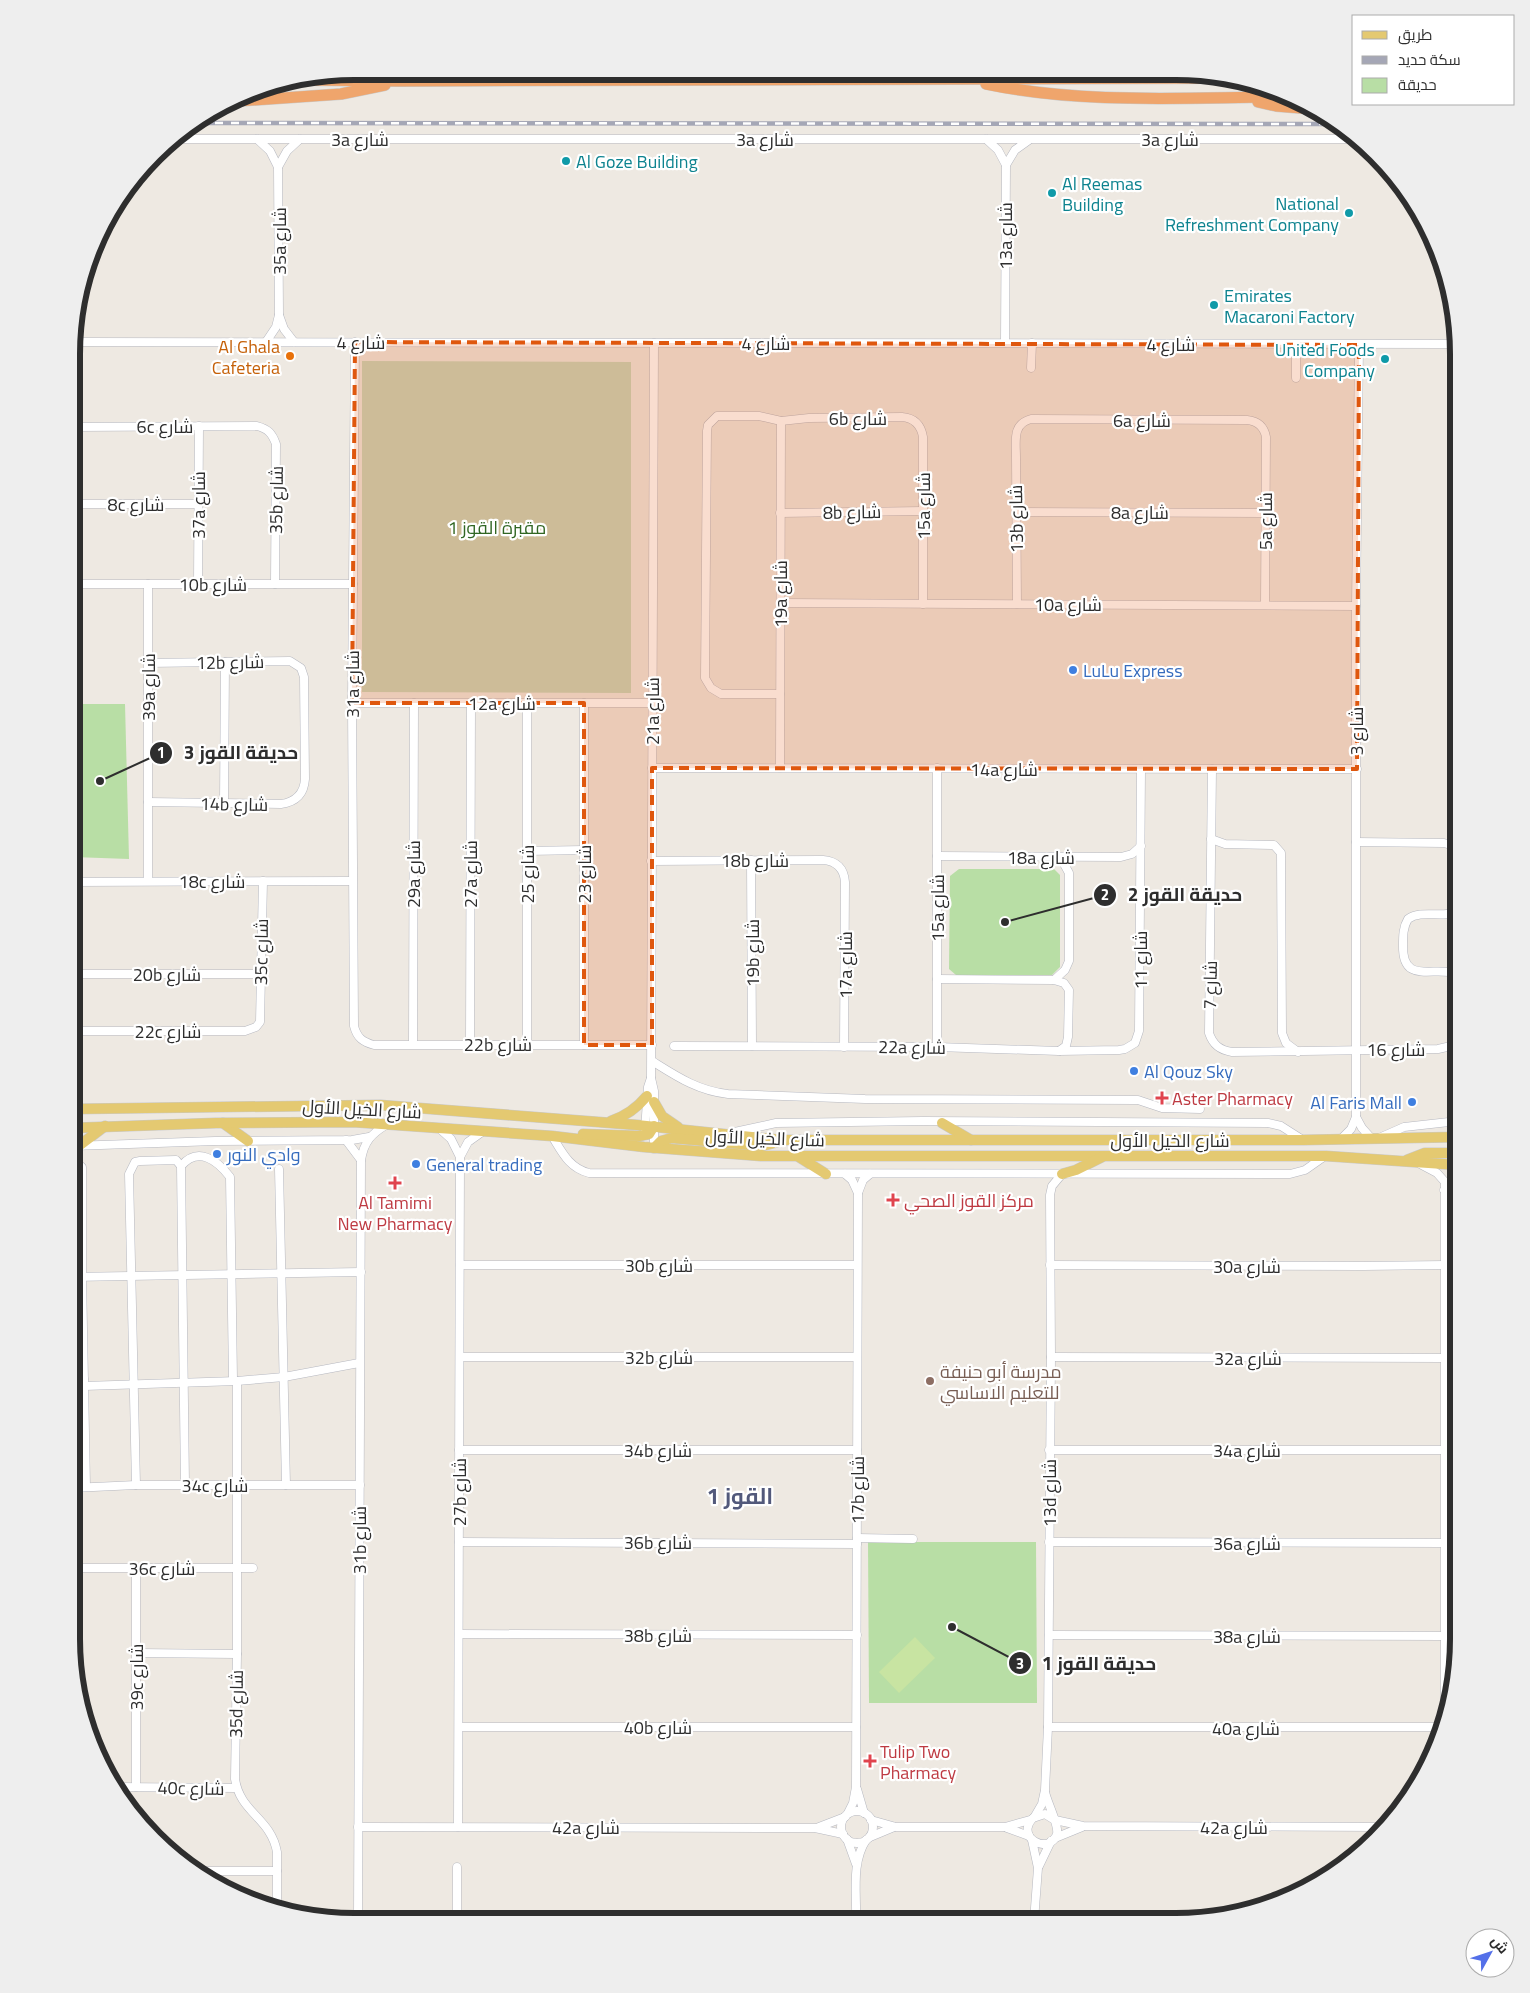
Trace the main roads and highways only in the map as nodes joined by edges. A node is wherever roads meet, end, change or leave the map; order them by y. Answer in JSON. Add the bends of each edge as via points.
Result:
{"nodes":[{"id":1,"x":346,"y":80,"type":"edge"},
{"id":2,"x":682,"y":80,"type":"edge"},
{"id":3,"x":970,"y":80,"type":"edge"},
{"id":4,"x":398,"y":81,"type":"junction"},
{"id":5,"x":1244,"y":97,"type":"junction"},
{"id":6,"x":1270,"y":97,"type":"edge"},
{"id":7,"x":252,"y":100,"type":"edge"},
{"id":8,"x":1298,"y":108,"type":"edge"},
{"id":9,"x":80,"y":1109,"type":"edge"},
{"id":10,"x":608,"y":1122,"type":"junction"},
{"id":11,"x":223,"y":1123,"type":"junction"},
{"id":12,"x":942,"y":1123,"type":"road end"},
{"id":13,"x":105,"y":1126,"type":"junction"},
{"id":14,"x":80,"y":1128,"type":"edge"},
{"id":15,"x":648,"y":1129,"type":"junction"},
{"id":16,"x":681,"y":1129,"type":"junction"},
{"id":17,"x":1450,"y":1137,"type":"edge"},
{"id":18,"x":573,"y":1139,"type":"junction"},
{"id":19,"x":781,"y":1140,"type":"junction"},
{"id":20,"x":248,"y":1141,"type":"road end"},
{"id":21,"x":974,"y":1141,"type":"junction"},
{"id":22,"x":80,"y":1143,"type":"edge"},
{"id":23,"x":649,"y":1148,"type":"junction"},
{"id":24,"x":1450,"y":1153,"type":"edge"},
{"id":25,"x":798,"y":1156,"type":"junction"},
{"id":26,"x":1102,"y":1156,"type":"junction"},
{"id":27,"x":1410,"y":1160,"type":"junction"},
{"id":28,"x":1450,"y":1164,"type":"edge"},
{"id":29,"x":826,"y":1174,"type":"road end"},
{"id":30,"x":1062,"y":1174,"type":"road end"}],
"edges":[{"from":1,"to":4,"type":"highway"},
{"from":2,"to":4,"type":"highway"},
{"from":3,"to":5,"type":"highway","via":[[1064,95]]},
{"from":4,"to":7,"type":"highway","via":[[340,94]]},
{"from":5,"to":6,"type":"highway"},
{"from":5,"to":8,"type":"highway"},
{"from":9,"to":10,"type":"main road","name":"شارع الخيل الأول","via":[[371,1105]]},
{"from":10,"to":15,"type":"main road","name":"شارع الخيل الأول"},
{"from":10,"to":16,"type":"main road","via":[[651,1099],[668,1121]]},
{"from":11,"to":13,"type":"main road","name":"شارع الخيل الأول"},
{"from":11,"to":18,"type":"main road","name":"شارع الخيل الأول","via":[[342,1122]]},
{"from":11,"to":20,"type":"main road"},
{"from":12,"to":21,"type":"main road"},
{"from":13,"to":14,"type":"main road","name":"شارع الخيل الأول"},
{"from":13,"to":22,"type":"main road"},
{"from":15,"to":16,"type":"main road","name":"شارع الخيل الأول"},
{"from":15,"to":18,"type":"main road","via":[[581,1134]]},
{"from":16,"to":19,"type":"main road","name":"شارع الخيل الأول"},
{"from":17,"to":21,"type":"main road","name":"شارع الخيل الأول"},
{"from":18,"to":23,"type":"main road","name":"شارع الخيل الأول"},
{"from":19,"to":21,"type":"main road","name":"شارع الخيل الأول"},
{"from":19,"to":23,"type":"main road","via":[[762,1146],[672,1138]]},
{"from":23,"to":25,"type":"main road","name":"شارع الخيل الأول"},
{"from":24,"to":27,"type":"main road","via":[[1425,1152]]},
{"from":25,"to":26,"type":"main road","name":"شارع الخيل الأول"},
{"from":25,"to":29,"type":"main road"},
{"from":26,"to":27,"type":"main road","name":"شارع الخيل الأول","via":[[1326,1156]]},
{"from":26,"to":30,"type":"main road"},
{"from":27,"to":28,"type":"main road","name":"شارع الخيل الأول"}]}
